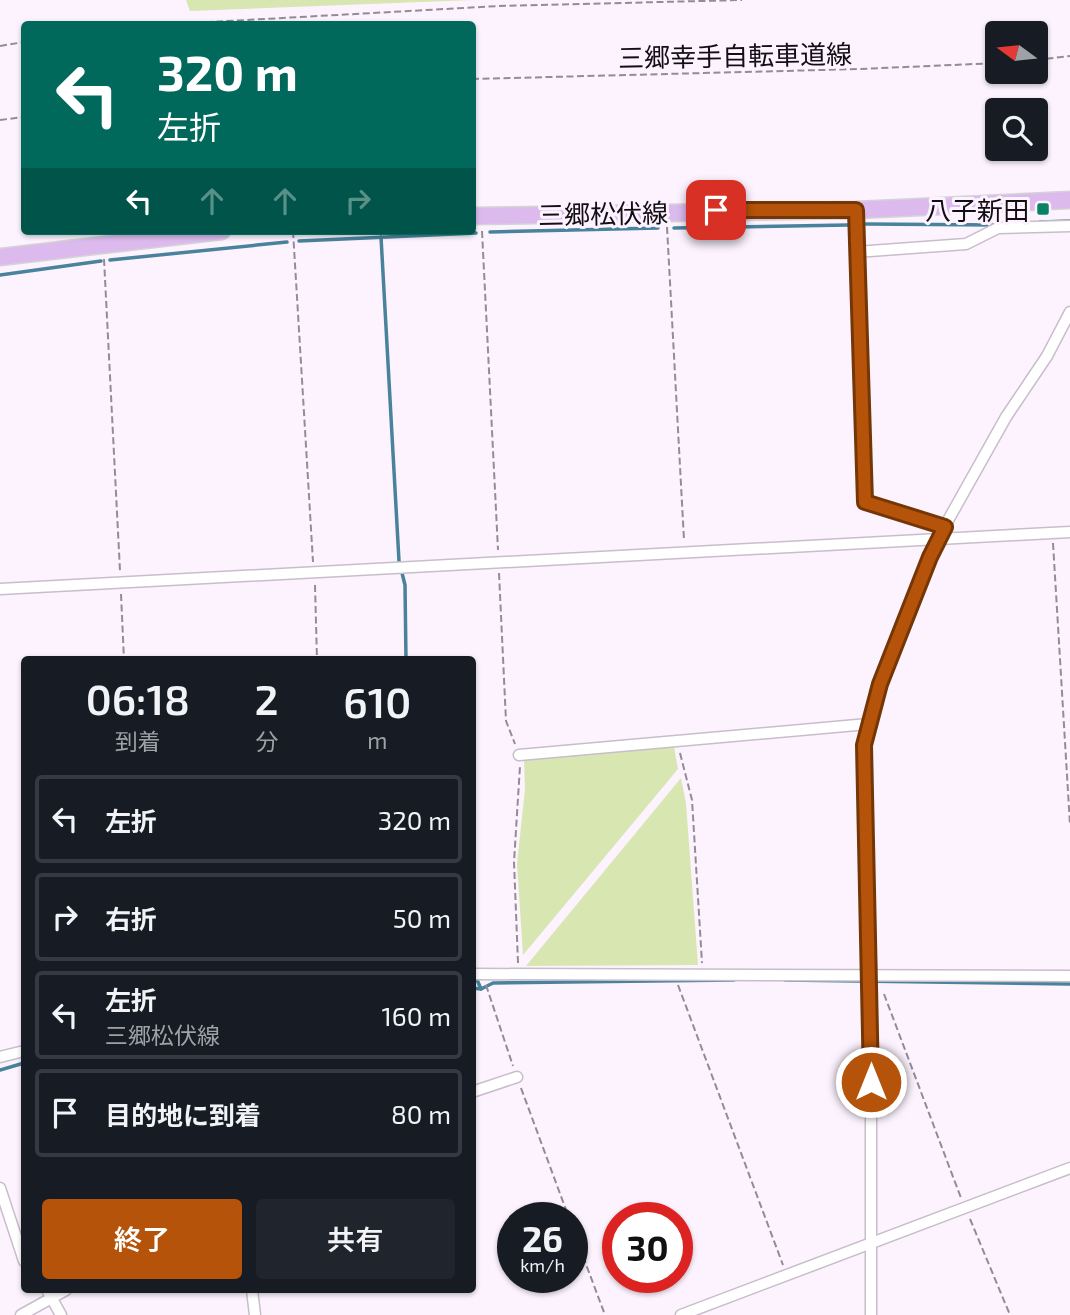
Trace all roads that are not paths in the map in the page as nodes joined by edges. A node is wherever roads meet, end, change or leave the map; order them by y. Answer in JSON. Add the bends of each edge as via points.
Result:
{"nodes":[{"id":1,"x":1070,"y":200,"type":"edge"},
{"id":2,"x":856,"y":210,"type":"junction"},
{"id":3,"x":477,"y":215,"type":"edge"},
{"id":4,"x":1070,"y":226,"type":"edge"},
{"id":5,"x":185,"y":235,"type":"edge"},
{"id":6,"x":856,"y":252,"type":"junction"},
{"id":7,"x":0,"y":257,"type":"edge"},
{"id":8,"x":1070,"y":312,"type":"edge"},
{"id":9,"x":945,"y":527,"type":"junction"},
{"id":10,"x":1070,"y":532,"type":"edge"},
{"id":11,"x":937,"y":540,"type":"junction"},
{"id":12,"x":0,"y":589,"type":"edge"},
{"id":13,"x":868,"y":724,"type":"junction"},
{"id":14,"x":520,"y":755,"type":"road end"},
{"id":15,"x":477,"y":974,"type":"edge"},
{"id":16,"x":870,"y":974,"type":"junction"},
{"id":17,"x":1070,"y":976,"type":"edge"},
{"id":18,"x":21,"y":1052,"type":"edge"},
{"id":19,"x":0,"y":1057,"type":"edge"},
{"id":20,"x":517,"y":1077,"type":"road end"},
{"id":21,"x":476,"y":1091,"type":"edge"},
{"id":22,"x":1070,"y":1168,"type":"edge"},
{"id":23,"x":0,"y":1188,"type":"edge"},
{"id":24,"x":871,"y":1245,"type":"junction"},
{"id":25,"x":21,"y":1252,"type":"edge"},
{"id":26,"x":50,"y":1293,"type":"edge"},
{"id":27,"x":252,"y":1293,"type":"edge"},
{"id":28,"x":21,"y":1315,"type":"edge"},
{"id":29,"x":61,"y":1315,"type":"edge"},
{"id":30,"x":255,"y":1315,"type":"edge"},
{"id":31,"x":681,"y":1315,"type":"edge"},
{"id":32,"x":872,"y":1315,"type":"edge"}],
"edges":[{"from":1,"to":2,"type":"main road","name":"三郷松伏線"},
{"from":2,"to":3,"type":"main road","name":"三郷松伏線"},
{"from":2,"to":6,"type":"street"},
{"from":4,"to":6,"type":"street","via":[[998,228],[966,244]]},
{"from":5,"to":7,"type":"main road"},
{"from":6,"to":9,"type":"street","via":[[865,502]]},
{"from":8,"to":9,"type":"street"},
{"from":9,"to":11,"type":"street"},
{"from":10,"to":11,"type":"street"},
{"from":11,"to":12,"type":"street"},
{"from":11,"to":13,"type":"street"},
{"from":13,"to":14,"type":"street"},
{"from":13,"to":16,"type":"street","via":[[864,745]]},
{"from":15,"to":16,"type":"street"},
{"from":16,"to":17,"type":"street"},
{"from":16,"to":24,"type":"street"},
{"from":18,"to":19,"type":"street"},
{"from":20,"to":21,"type":"street"},
{"from":22,"to":24,"type":"street"},
{"from":23,"to":25,"type":"street"},
{"from":24,"to":31,"type":"street"},
{"from":24,"to":32,"type":"street"},
{"from":26,"to":28,"type":"street"},
{"from":26,"to":29,"type":"street"},
{"from":27,"to":30,"type":"street"}]}
